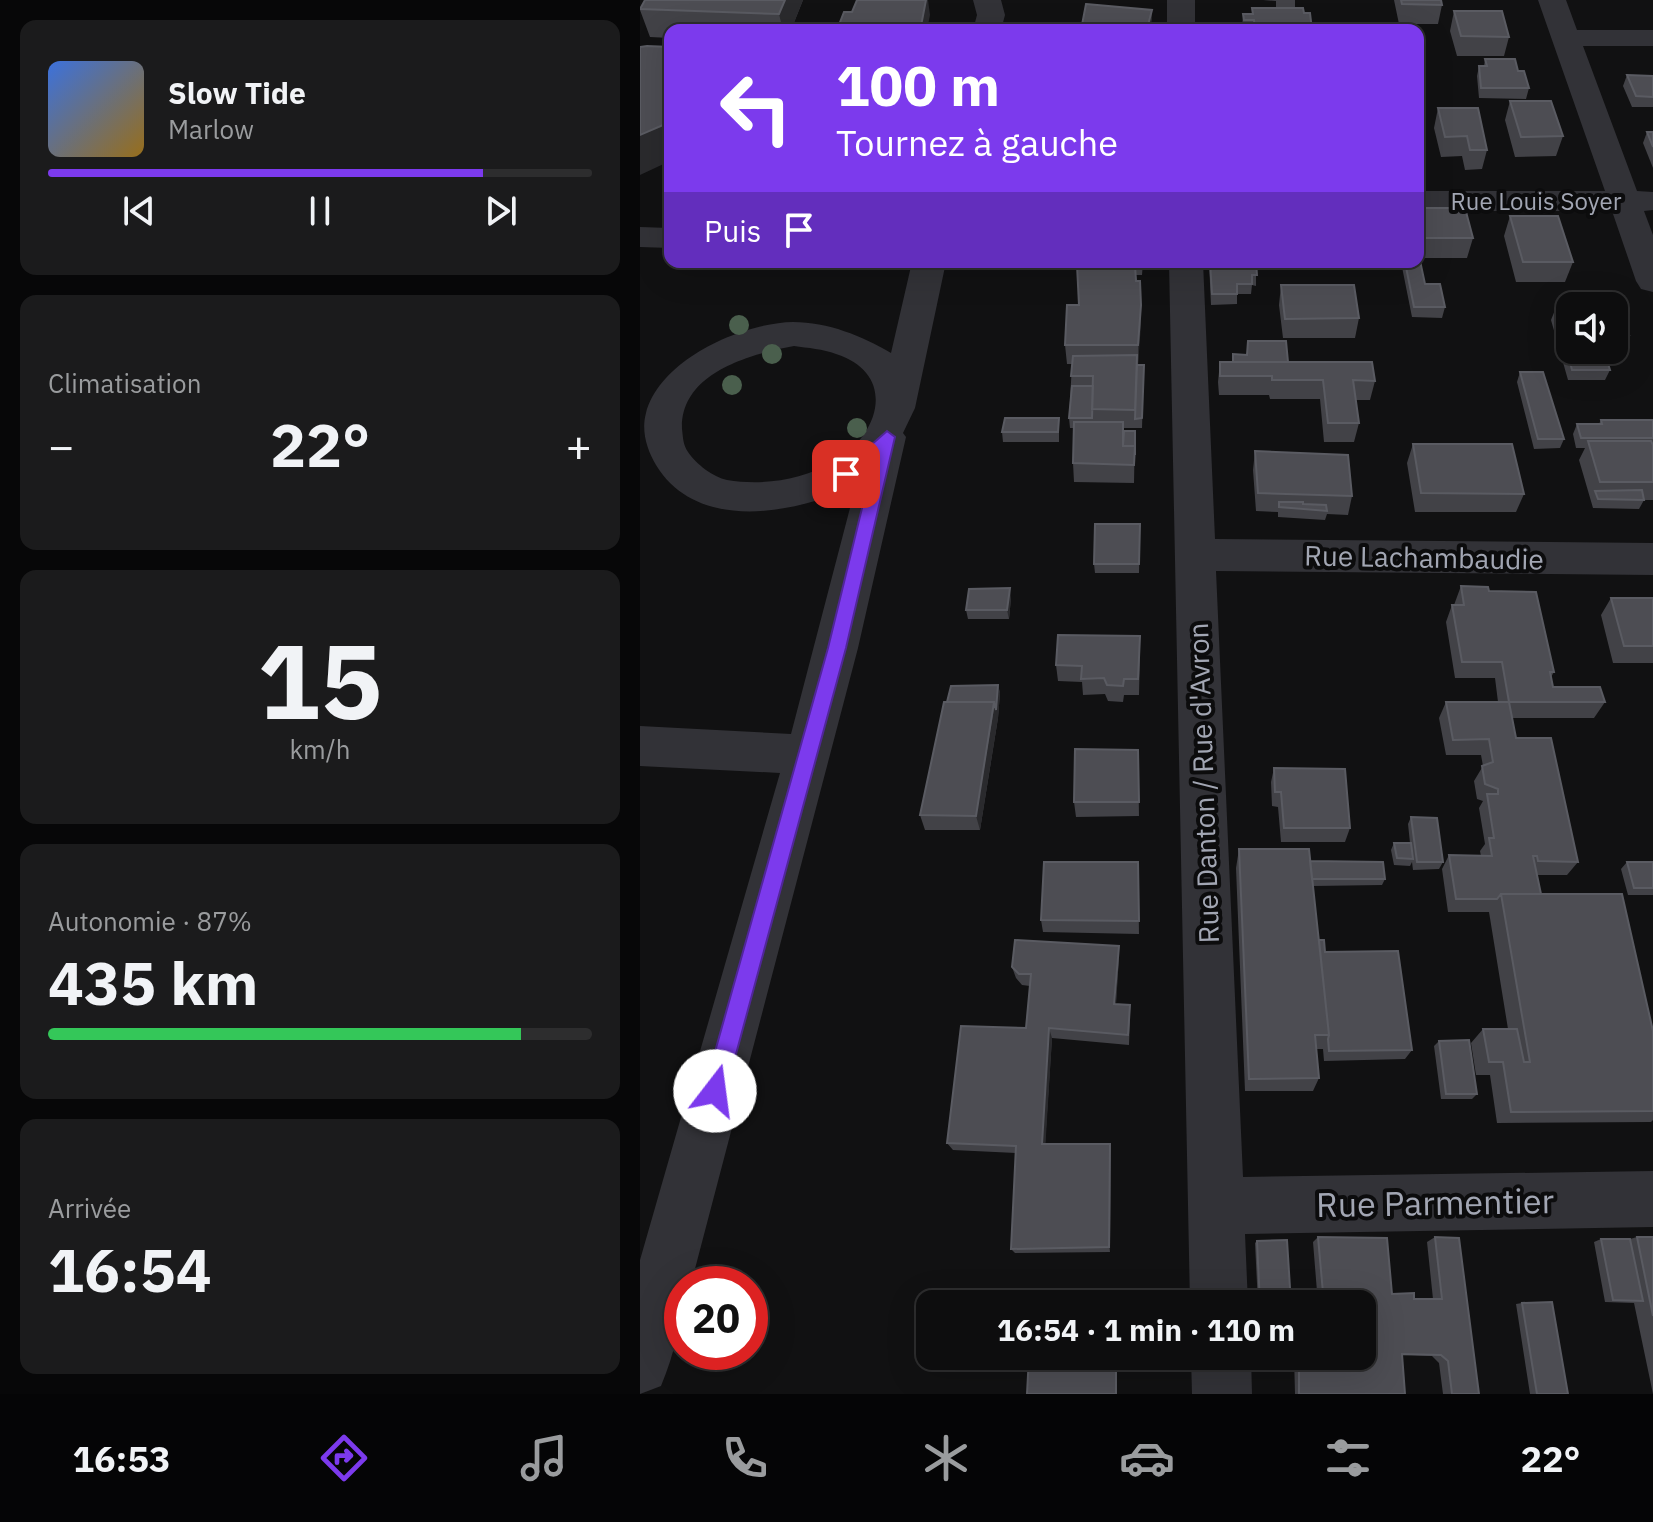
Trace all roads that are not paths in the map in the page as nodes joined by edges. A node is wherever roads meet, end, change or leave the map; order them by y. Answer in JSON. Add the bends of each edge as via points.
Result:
{"nodes":[{"id":1,"x":987,"y":0,"type":"edge"},
{"id":2,"x":1181,"y":0,"type":"edge"},
{"id":3,"x":1552,"y":0,"type":"edge"},
{"id":4,"x":989,"y":24,"type":"edge"},
{"id":5,"x":1181,"y":24,"type":"edge"},
{"id":6,"x":1566,"y":38,"type":"junction"},
{"id":7,"x":1653,"y":38,"type":"edge"},
{"id":8,"x":1424,"y":201,"type":"edge"},
{"id":9,"x":1639,"y":201,"type":"edge"},
{"id":10,"x":640,"y":237,"type":"edge"},
{"id":11,"x":664,"y":238,"type":"edge"},
{"id":12,"x":1186,"y":268,"type":"edge"},
{"id":13,"x":925,"y":277,"type":"edge"},
{"id":14,"x":1653,"y":281,"type":"edge"},
{"id":15,"x":827,"y":335,"type":"junction"},
{"id":16,"x":683,"y":381,"type":"junction"},
{"id":17,"x":640,"y":395,"type":"edge"},
{"id":18,"x":892,"y":423,"type":"junction"},
{"id":19,"x":652,"y":435,"type":"edge"},
{"id":20,"x":1195,"y":555,"type":"junction"},
{"id":21,"x":1653,"y":559,"type":"edge"},
{"id":22,"x":655,"y":746,"type":"edge"},
{"id":23,"x":806,"y":755,"type":"junction"},
{"id":24,"x":1653,"y":1199,"type":"edge"},
{"id":25,"x":1216,"y":1206,"type":"junction"},
{"id":26,"x":1219,"y":1290,"type":"edge"},
{"id":27,"x":640,"y":1365,"type":"edge"},
{"id":28,"x":1221,"y":1370,"type":"edge"},
{"id":29,"x":1222,"y":1394,"type":"edge"}],
"edges":[{"from":1,"to":4,"type":"street"},
{"from":2,"to":5,"type":"street"},
{"from":3,"to":6,"type":"street"},
{"from":6,"to":7,"type":"street"},
{"from":6,"to":9,"type":"street"},
{"from":8,"to":9,"type":"street","name":"Rue Louis Soyer"},
{"from":9,"to":14,"type":"street"},
{"from":10,"to":11,"type":"street"},
{"from":12,"to":20,"type":"street","name":"Rue Danton / Rue d'Avron"},
{"from":13,"to":15,"type":"street","via":[[897,314],[862,330]]},
{"from":13,"to":18,"type":"street"},
{"from":15,"to":16,"type":"street","via":[[760,338],[727,350]]},
{"from":15,"to":18,"type":"street","via":[[879,360],[894,382]]},
{"from":16,"to":17,"type":"street"},
{"from":16,"to":19,"type":"street"},
{"from":18,"to":19,"type":"street","via":[[863,463],[829,484],[774,497],[708,489],[680,470]]},
{"from":18,"to":23,"type":"street"},
{"from":20,"to":21,"type":"street","name":"Rue Lachambaudie"},
{"from":20,"to":25,"type":"street","name":"Rue Danton / Rue d'Avron"},
{"from":22,"to":23,"type":"street"},
{"from":23,"to":27,"type":"street"},
{"from":24,"to":25,"type":"street","name":"Rue Parmentier"},
{"from":25,"to":26,"type":"street","name":"Rue Danton / Rue d'Avron"},
{"from":28,"to":29,"type":"street"}]}
